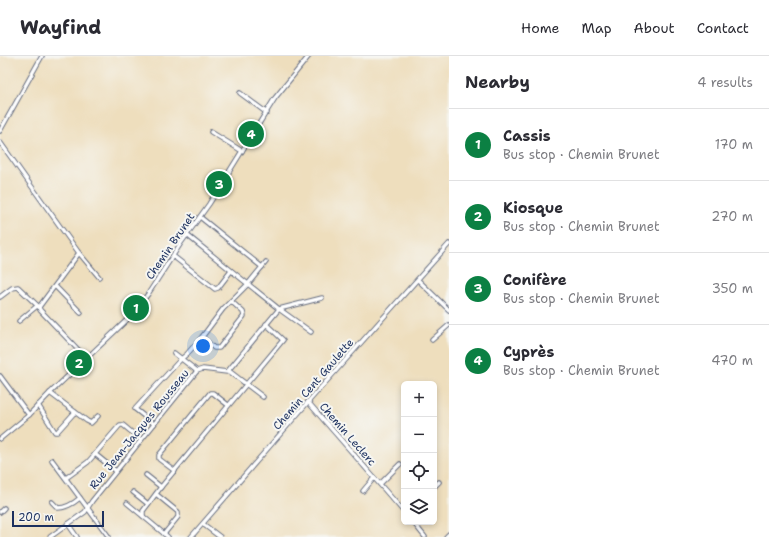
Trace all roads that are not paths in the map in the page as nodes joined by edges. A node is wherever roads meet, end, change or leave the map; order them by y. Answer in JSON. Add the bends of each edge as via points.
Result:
{"nodes":[{"id":1,"x":42,"y":56,"type":"edge"},
{"id":2,"x":309,"y":56,"type":"edge"},
{"id":3,"x":240,"y":93,"type":"dead end"},
{"id":4,"x":267,"y":113,"type":"junction"},
{"id":5,"x":0,"y":131,"type":"edge"},
{"id":6,"x":211,"y":132,"type":"dead end"},
{"id":7,"x":0,"y":142,"type":"edge"},
{"id":8,"x":242,"y":151,"type":"junction"},
{"id":9,"x":200,"y":217,"type":"junction"},
{"id":10,"x":187,"y":235,"type":"junction"},
{"id":11,"x":449,"y":244,"type":"edge"},
{"id":12,"x":79,"y":253,"type":"junction"},
{"id":13,"x":172,"y":256,"type":"junction"},
{"id":14,"x":266,"y":262,"type":"dead end"},
{"id":15,"x":262,"y":267,"type":"junction"},
{"id":16,"x":231,"y":271,"type":"junction"},
{"id":17,"x":99,"y":277,"type":"dead end"},
{"id":18,"x":418,"y":280,"type":"junction"},
{"id":19,"x":248,"y":284,"type":"junction"},
{"id":20,"x":55,"y":286,"type":"junction"},
{"id":21,"x":0,"y":297,"type":"edge"},
{"id":22,"x":322,"y":298,"type":"dead end"},
{"id":23,"x":231,"y":301,"type":"junction"},
{"id":24,"x":38,"y":306,"type":"junction"},
{"id":25,"x":279,"y":309,"type":"junction"},
{"id":26,"x":449,"y":310,"type":"edge"},
{"id":27,"x":81,"y":313,"type":"dead end"},
{"id":28,"x":19,"y":321,"type":"dead end"},
{"id":29,"x":266,"y":324,"type":"junction"},
{"id":30,"x":449,"y":325,"type":"edge"},
{"id":31,"x":311,"y":332,"type":"dead end"},
{"id":32,"x":202,"y":337,"type":"junction"},
{"id":33,"x":432,"y":340,"type":"dead end"},
{"id":34,"x":174,"y":353,"type":"dead end"},
{"id":35,"x":87,"y":359,"type":"junction"},
{"id":36,"x":181,"y":359,"type":"junction"},
{"id":37,"x":229,"y":370,"type":"junction"},
{"id":38,"x":197,"y":371,"type":"junction"},
{"id":39,"x":0,"y":376,"type":"edge"},
{"id":40,"x":247,"y":384,"type":"junction"},
{"id":41,"x":50,"y":393,"type":"junction"},
{"id":42,"x":263,"y":398,"type":"dead end"},
{"id":43,"x":308,"y":402,"type":"junction"},
{"id":44,"x":38,"y":405,"type":"junction"},
{"id":45,"x":228,"y":405,"type":"junction"},
{"id":46,"x":75,"y":412,"type":"junction"},
{"id":47,"x":29,"y":415,"type":"junction"},
{"id":48,"x":98,"y":416,"type":"dead end"},
{"id":49,"x":154,"y":424,"type":"junction"},
{"id":50,"x":0,"y":439,"type":"edge"},
{"id":51,"x":141,"y":440,"type":"junction"},
{"id":52,"x":95,"y":454,"type":"junction"},
{"id":53,"x":52,"y":460,"type":"dead end"},
{"id":54,"x":400,"y":464,"type":"dead end"},
{"id":55,"x":116,"y":471,"type":"junction"},
{"id":56,"x":175,"y":471,"type":"junction"},
{"id":57,"x":146,"y":475,"type":"dead end"},
{"id":58,"x":66,"y":478,"type":"junction"},
{"id":59,"x":374,"y":478,"type":"junction"},
{"id":60,"x":380,"y":484,"type":"junction"},
{"id":61,"x":161,"y":487,"type":"junction"},
{"id":62,"x":363,"y":491,"type":"dead end"},
{"id":63,"x":133,"y":492,"type":"dead end"},
{"id":64,"x":156,"y":494,"type":"junction"},
{"id":65,"x":80,"y":498,"type":"junction"},
{"id":66,"x":52,"y":502,"type":"dead end"},
{"id":67,"x":127,"y":503,"type":"dead end"},
{"id":68,"x":148,"y":504,"type":"junction"},
{"id":69,"x":4,"y":508,"type":"dead end"},
{"id":70,"x":401,"y":508,"type":"edge"},
{"id":71,"x":88,"y":509,"type":"junction"},
{"id":72,"x":0,"y":512,"type":"edge"},
{"id":73,"x":143,"y":516,"type":"junction"},
{"id":74,"x":68,"y":524,"type":"junction"},
{"id":75,"x":202,"y":524,"type":"junction"},
{"id":76,"x":416,"y":525,"type":"edge"},
{"id":77,"x":164,"y":534,"type":"junction"},
{"id":78,"x":449,"y":534,"type":"edge"},
{"id":79,"x":50,"y":537,"type":"edge"},
{"id":80,"x":77,"y":537,"type":"edge"},
{"id":81,"x":109,"y":537,"type":"edge"},
{"id":82,"x":168,"y":537,"type":"edge"},
{"id":83,"x":191,"y":537,"type":"edge"},
{"id":84,"x":220,"y":537,"type":"edge"},
{"id":85,"x":426,"y":537,"type":"edge"},
{"id":86,"x":446,"y":537,"type":"edge"}],
"edges":[{"from":1,"to":5,"type":"street"},
{"from":2,"to":4,"type":"street","name":"Chemin Brunet","via":[[284,85]]},
{"from":3,"to":4,"type":"street"},
{"from":4,"to":8,"type":"street","name":"Chemin Brunet"},
{"from":6,"to":8,"type":"street"},
{"from":7,"to":12,"type":"street"},
{"from":8,"to":9,"type":"street","name":"Chemin Brunet"},
{"from":9,"to":10,"type":"street","name":"Chemin Brunet"},
{"from":9,"to":15,"type":"street"},
{"from":10,"to":13,"type":"street","name":"Chemin Brunet"},
{"from":10,"to":16,"type":"street"},
{"from":11,"to":18,"type":"street","name":"Chemin Cent Gaulette"},
{"from":12,"to":17,"type":"street"},
{"from":12,"to":20,"type":"street"},
{"from":13,"to":16,"type":"street","via":[[215,289]]},
{"from":13,"to":35,"type":"street","name":"Chemin Brunet","via":[[130,317]]},
{"from":14,"to":15,"type":"street"},
{"from":15,"to":19,"type":"street"},
{"from":16,"to":19,"type":"street"},
{"from":18,"to":26,"type":"street"},
{"from":18,"to":43,"type":"street","name":"Chemin Cent Gaulette"},
{"from":19,"to":23,"type":"street"},
{"from":19,"to":25,"type":"street"},
{"from":20,"to":24,"type":"street"},
{"from":20,"to":27,"type":"street"},
{"from":21,"to":24,"type":"street","via":[[16,287]]},
{"from":22,"to":25,"type":"street"},
{"from":23,"to":32,"type":"street"},
{"from":23,"to":32,"type":"street","via":[[244,314],[219,348],[214,348]]},
{"from":24,"to":28,"type":"street"},
{"from":24,"to":35,"type":"street"},
{"from":25,"to":29,"type":"street"},
{"from":25,"to":31,"type":"street"},
{"from":29,"to":37,"type":"street"},
{"from":29,"to":40,"type":"street","via":[[283,340]]},
{"from":30,"to":33,"type":"street"},
{"from":32,"to":36,"type":"street"},
{"from":34,"to":36,"type":"street"},
{"from":35,"to":41,"type":"street","name":"Chemin Brunet"},
{"from":36,"to":38,"type":"street"},
{"from":36,"to":49,"type":"street","via":[[135,409]]},
{"from":37,"to":38,"type":"street","name":"Rue Jean-Jacques Rousseau","via":[[224,373],[203,369]]},
{"from":37,"to":40,"type":"street"},
{"from":38,"to":49,"type":"street","name":"Rue Jean-Jacques Rousseau"},
{"from":39,"to":47,"type":"street"},
{"from":40,"to":42,"type":"street"},
{"from":40,"to":45,"type":"street"},
{"from":41,"to":44,"type":"street","name":"Chemin Brunet"},
{"from":41,"to":46,"type":"street"},
{"from":43,"to":59,"type":"street","name":"Chemin Leclerc"},
{"from":43,"to":75,"type":"street","name":"Chemin Cent Gaulette"},
{"from":44,"to":46,"type":"street","via":[[55,432]]},
{"from":44,"to":47,"type":"street","name":"Chemin Brunet"},
{"from":45,"to":56,"type":"street"},
{"from":45,"to":56,"type":"street","via":[[210,393],[160,455],[159,459]]},
{"from":46,"to":48,"type":"street","via":[[89,422]]},
{"from":47,"to":50,"type":"street","name":"Chemin Brunet"},
{"from":49,"to":51,"type":"street","name":"Rue Jean-Jacques Rousseau"},
{"from":51,"to":52,"type":"street","via":[[120,425]]},
{"from":51,"to":55,"type":"street","name":"Rue Jean-Jacques Rousseau"},
{"from":52,"to":55,"type":"street"},
{"from":52,"to":58,"type":"street"},
{"from":53,"to":58,"type":"street"},
{"from":54,"to":60,"type":"street"},
{"from":55,"to":71,"type":"street","name":"Rue Jean-Jacques Rousseau"},
{"from":56,"to":61,"type":"street"},
{"from":57,"to":61,"type":"street"},
{"from":58,"to":65,"type":"street"},
{"from":59,"to":60,"type":"street","name":"Chemin Leclerc"},
{"from":59,"to":62,"type":"street","name":"Chemin Leclerc"},
{"from":60,"to":70,"type":"street","name":"Chemin Leclerc"},
{"from":61,"to":64,"type":"street"},
{"from":63,"to":68,"type":"street"},
{"from":64,"to":68,"type":"street"},
{"from":64,"to":77,"type":"street","via":[[178,512],[178,518]]},
{"from":65,"to":66,"type":"street","via":[[61,508]]},
{"from":65,"to":71,"type":"street"},
{"from":67,"to":73,"type":"street"},
{"from":68,"to":73,"type":"street"},
{"from":69,"to":72,"type":"street"},
{"from":71,"to":74,"type":"street","name":"Rue Jean-Jacques Rousseau"},
{"from":71,"to":81,"type":"street"},
{"from":73,"to":77,"type":"street"},
{"from":74,"to":79,"type":"street","name":"Rue Jean-Jacques Rousseau"},
{"from":74,"to":80,"type":"street"},
{"from":75,"to":83,"type":"street","name":"Chemin Cent Gaulette"},
{"from":75,"to":84,"type":"street"},
{"from":76,"to":85,"type":"street"},
{"from":77,"to":82,"type":"street"},
{"from":78,"to":86,"type":"street"}]}
